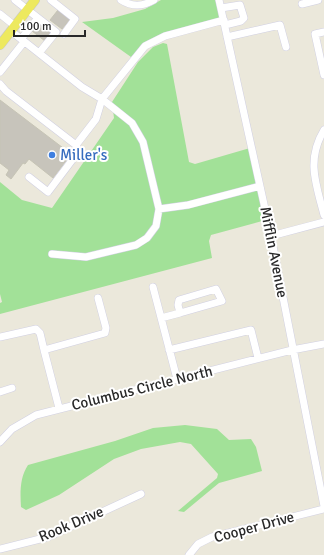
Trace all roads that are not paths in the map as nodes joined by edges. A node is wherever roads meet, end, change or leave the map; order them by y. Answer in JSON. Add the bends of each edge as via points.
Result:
{"nodes":[{"id":1,"x":15,"y":0,"type":"edge"},
{"id":2,"x":35,"y":0,"type":"edge"},
{"id":3,"x":51,"y":0,"type":"edge"},
{"id":4,"x":121,"y":0,"type":"edge"},
{"id":5,"x":154,"y":0,"type":"edge"},
{"id":6,"x":318,"y":0,"type":"edge"},
{"id":7,"x":306,"y":2,"type":"edge"},
{"id":8,"x":220,"y":4,"type":"edge"},
{"id":9,"x":28,"y":9,"type":"junction"},
{"id":10,"x":0,"y":14,"type":"edge"},
{"id":11,"x":38,"y":18,"type":"junction"},
{"id":12,"x":224,"y":22,"type":"junction"},
{"id":13,"x":13,"y":28,"type":"junction"},
{"id":14,"x":324,"y":32,"type":"edge"},
{"id":15,"x":64,"y":34,"type":"dead end"},
{"id":16,"x":227,"y":37,"type":"junction"},
{"id":17,"x":23,"y":41,"type":"junction"},
{"id":18,"x":0,"y":45,"type":"edge"},
{"id":19,"x":286,"y":47,"type":"dead end"},
{"id":20,"x":39,"y":53,"type":"junction"},
{"id":21,"x":0,"y":72,"type":"edge"},
{"id":22,"x":324,"y":75,"type":"edge"},
{"id":23,"x":0,"y":84,"type":"edge"},
{"id":24,"x":102,"y":99,"type":"junction"},
{"id":25,"x":324,"y":130,"type":"edge"},
{"id":26,"x":76,"y":145,"type":"junction"},
{"id":27,"x":29,"y":177,"type":"dead end"},
{"id":28,"x":260,"y":186,"type":"junction"},
{"id":29,"x":159,"y":209,"type":"junction"},
{"id":30,"x":324,"y":215,"type":"edge"},
{"id":31,"x":324,"y":222,"type":"edge"},
{"id":32,"x":271,"y":236,"type":"junction"},
{"id":33,"x":52,"y":254,"type":"dead end"},
{"id":34,"x":153,"y":287,"type":"dead end"},
{"id":35,"x":98,"y":298,"type":"dead end"},
{"id":36,"x":180,"y":313,"type":"junction"},
{"id":37,"x":161,"y":318,"type":"junction"},
{"id":38,"x":0,"y":337,"type":"edge"},
{"id":39,"x":324,"y":344,"type":"edge"},
{"id":40,"x":44,"y":350,"type":"junction"},
{"id":41,"x":169,"y":350,"type":"junction"},
{"id":42,"x":292,"y":350,"type":"junction"},
{"id":43,"x":258,"y":358,"type":"junction"},
{"id":44,"x":176,"y":379,"type":"junction"},
{"id":45,"x":12,"y":388,"type":"dead end"},
{"id":46,"x":0,"y":392,"type":"edge"},
{"id":47,"x":60,"y":408,"type":"junction"},
{"id":48,"x":1,"y":437,"type":"edge"},
{"id":49,"x":141,"y":494,"type":"dead end"},
{"id":50,"x":324,"y":506,"type":"edge"},
{"id":51,"x":324,"y":509,"type":"edge"},
{"id":52,"x":0,"y":549,"type":"edge"},
{"id":53,"x":189,"y":555,"type":"edge"}],
"edges":[{"from":1,"to":9,"type":"street"},
{"from":2,"to":9,"type":"main road"},
{"from":3,"to":15,"type":"street","via":[[75,19]]},
{"from":4,"to":5,"type":"street","via":[[134,6]]},
{"from":6,"to":7,"type":"street"},
{"from":8,"to":12,"type":"street","name":"Mifflin Avenue"},
{"from":8,"to":12,"type":"street","via":[[240,5],[243,10],[244,18],[241,21]]},
{"from":9,"to":11,"type":"street"},
{"from":9,"to":13,"type":"main road"},
{"from":10,"to":13,"type":"street"},
{"from":11,"to":17,"type":"street"},
{"from":11,"to":20,"type":"street","via":[[56,32]]},
{"from":12,"to":16,"type":"street","name":"Mifflin Avenue"},
{"from":12,"to":24,"type":"street","via":[[152,41],[138,53]]},
{"from":13,"to":17,"type":"street"},
{"from":13,"to":18,"type":"main road"},
{"from":14,"to":22,"type":"street","via":[[315,34]]},
{"from":16,"to":19,"type":"street","via":[[280,24]]},
{"from":16,"to":28,"type":"street","name":"Mifflin Avenue"},
{"from":17,"to":20,"type":"street"},
{"from":17,"to":21,"type":"street"},
{"from":20,"to":24,"type":"street","via":[[82,87]]},
{"from":23,"to":26,"type":"street","via":[[6,92]]},
{"from":24,"to":26,"type":"street","via":[[96,119]]},
{"from":24,"to":29,"type":"street","via":[[132,123],[139,133]]},
{"from":25,"to":30,"type":"street","via":[[315,147],[313,163]]},
{"from":26,"to":27,"type":"street","via":[[79,151],[48,192]]},
{"from":28,"to":29,"type":"street","via":[[188,205]]},
{"from":28,"to":32,"type":"street","name":"Mifflin Avenue"},
{"from":29,"to":33,"type":"street","via":[[156,226],[147,238],[136,245],[86,257]]},
{"from":31,"to":32,"type":"street"},
{"from":32,"to":42,"type":"street","name":"Mifflin Avenue"},
{"from":34,"to":37,"type":"street"},
{"from":35,"to":40,"type":"street","via":[[105,333]]},
{"from":36,"to":36,"type":"street","via":[[179,300],[213,290],[219,291],[222,301]]},
{"from":36,"to":37,"type":"street"},
{"from":37,"to":41,"type":"street"},
{"from":38,"to":40,"type":"street","via":[[36,329],[40,333]]},
{"from":39,"to":42,"type":"street","name":"Columbus Circle North"},
{"from":40,"to":47,"type":"street"},
{"from":41,"to":43,"type":"street","via":[[251,330]]},
{"from":41,"to":44,"type":"street"},
{"from":42,"to":43,"type":"street","name":"Columbus Circle North"},
{"from":42,"to":50,"type":"street","name":"Mifflin Avenue"},
{"from":43,"to":44,"type":"street","name":"Columbus Circle North"},
{"from":44,"to":47,"type":"street","name":"Columbus Circle North"},
{"from":45,"to":46,"type":"street"},
{"from":47,"to":48,"type":"street","name":"Columbus Circle North","via":[[29,418]]},
{"from":49,"to":52,"type":"street","name":"Rook Drive","via":[[48,537]]},
{"from":51,"to":53,"type":"street","name":"Cooper Drive","via":[[204,540]]}]}
